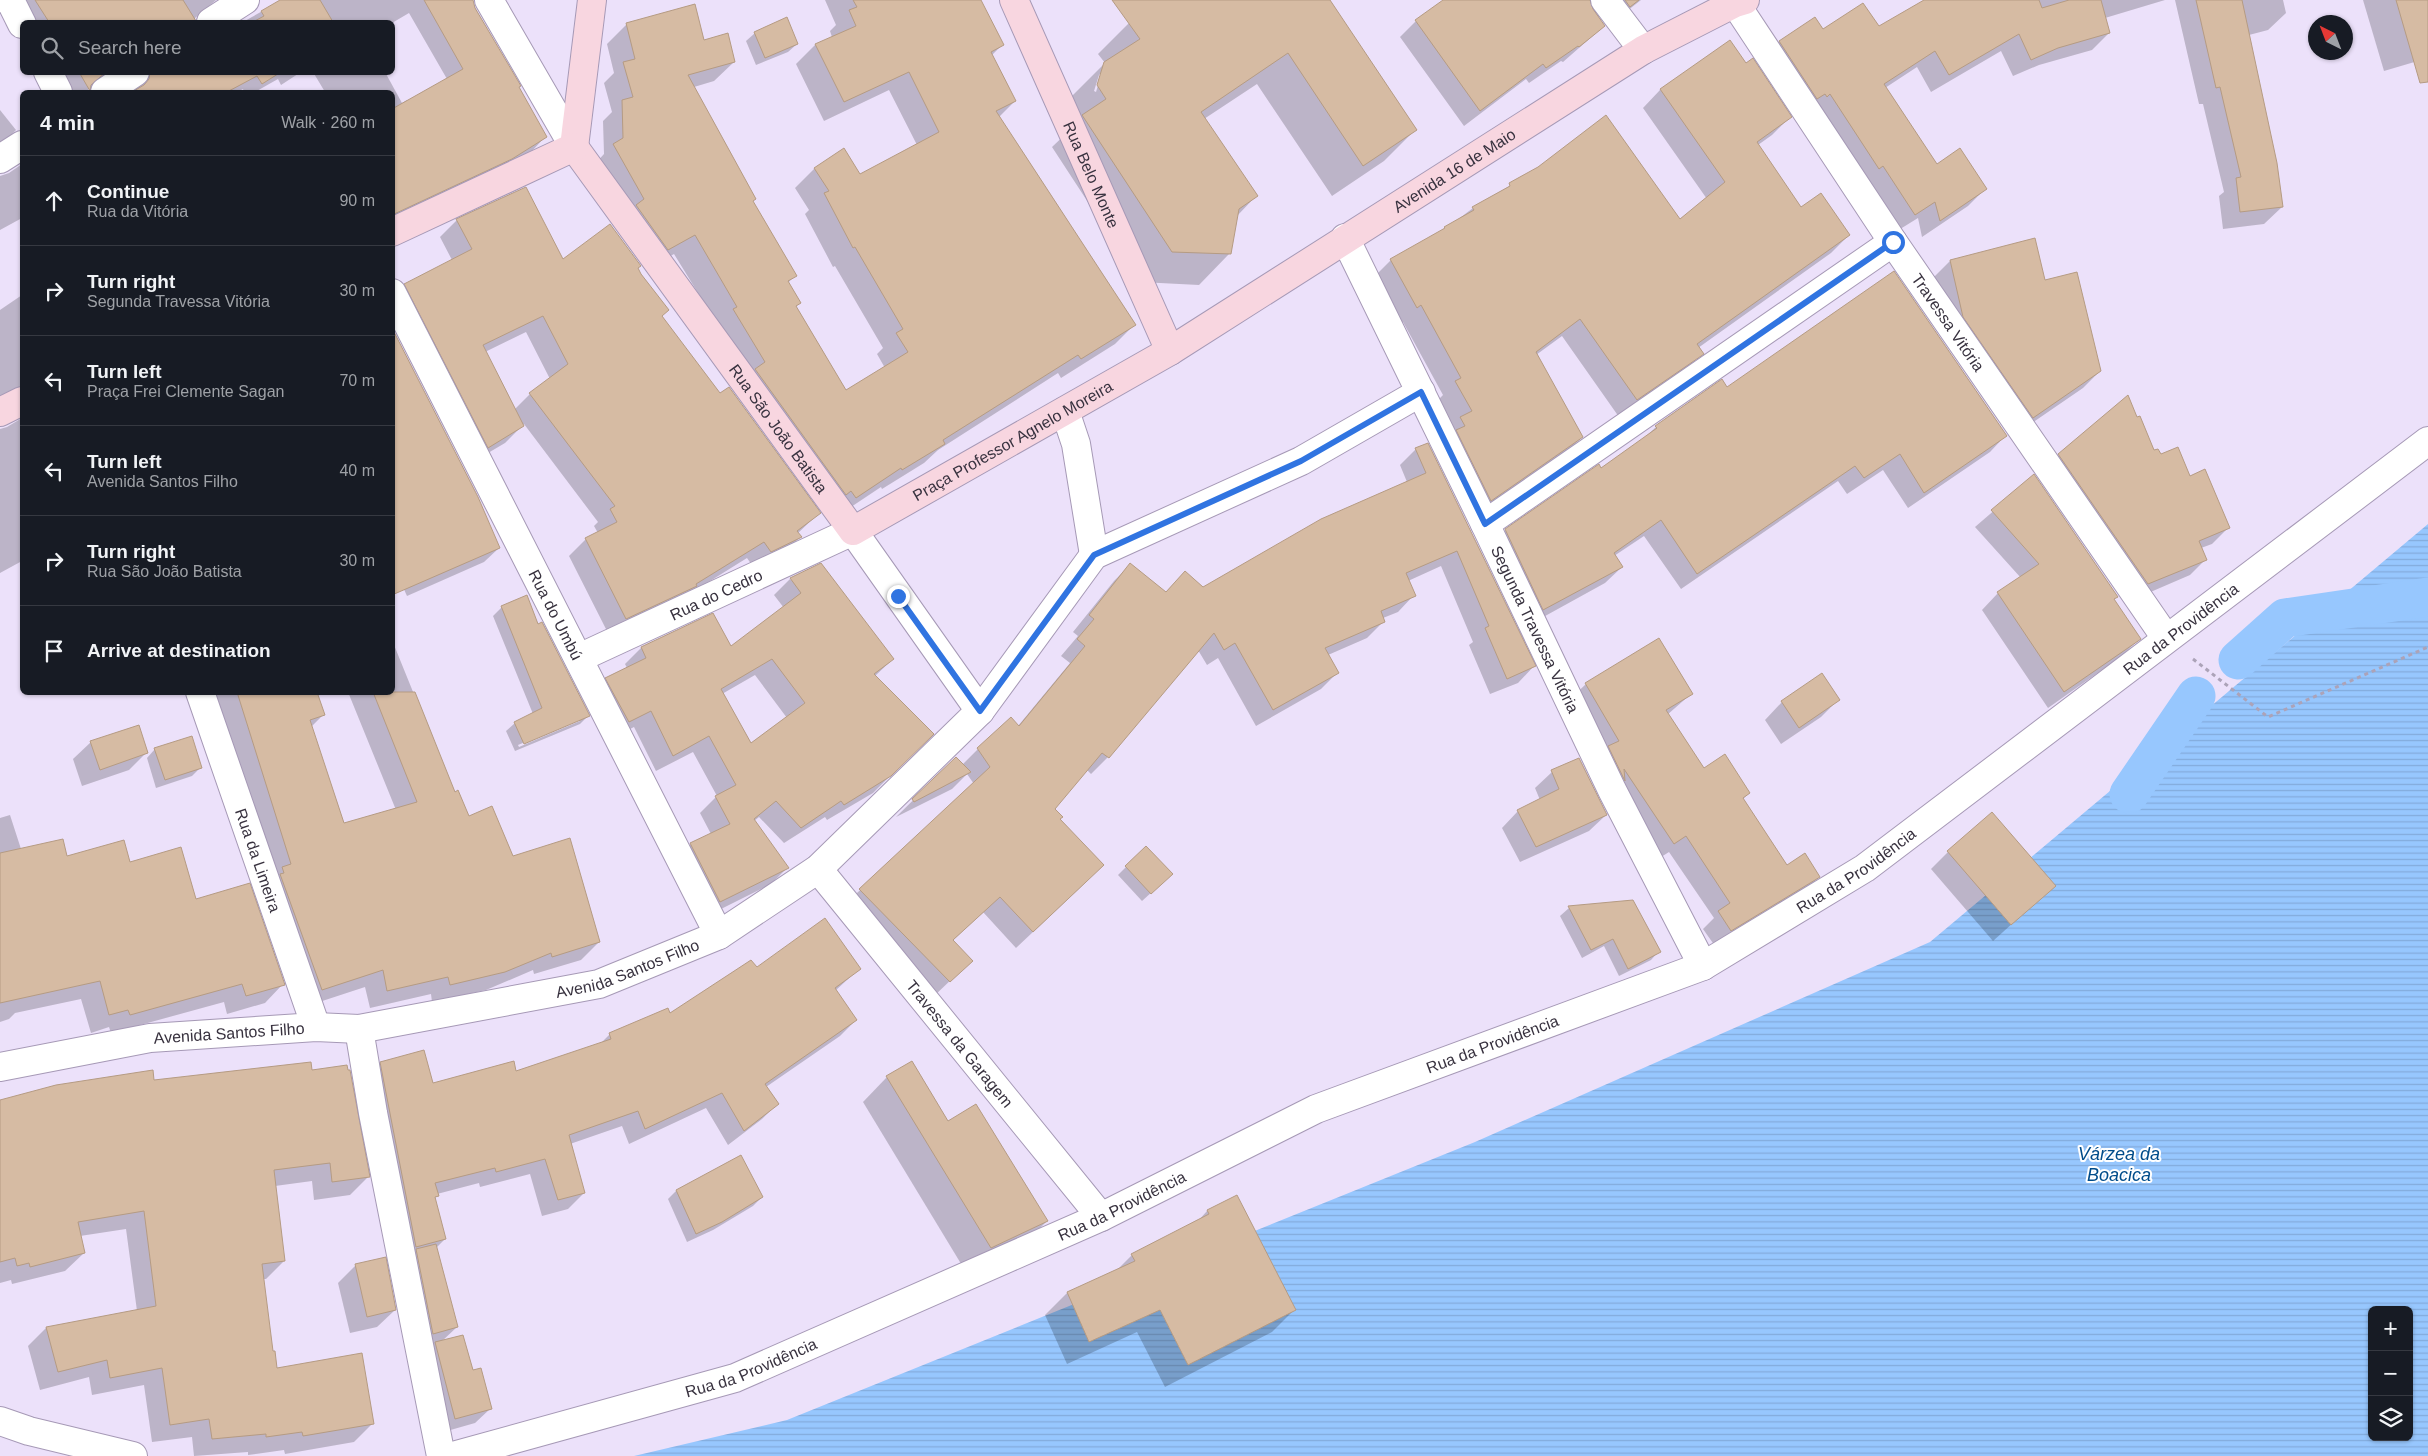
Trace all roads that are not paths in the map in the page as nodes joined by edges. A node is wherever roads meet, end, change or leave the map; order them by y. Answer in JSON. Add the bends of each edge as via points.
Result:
{"nodes":[{"id":1,"x":10,"y":0,"type":"edge"},
{"id":2,"x":245,"y":0,"type":"edge"},
{"id":3,"x":489,"y":0,"type":"edge"},
{"id":4,"x":592,"y":0,"type":"edge"},
{"id":5,"x":1014,"y":0,"type":"edge"},
{"id":6,"x":1605,"y":0,"type":"edge"},
{"id":7,"x":1740,"y":1,"type":"edge"},
{"id":8,"x":20,"y":20,"type":"edge"},
{"id":9,"x":214,"y":20,"type":"edge"},
{"id":10,"x":1643,"y":50,"type":"junction"},
{"id":11,"x":50,"y":75,"type":"edge"},
{"id":12,"x":130,"y":75,"type":"edge"},
{"id":13,"x":57,"y":90,"type":"edge"},
{"id":14,"x":108,"y":90,"type":"edge"},
{"id":15,"x":20,"y":146,"type":"edge"},
{"id":16,"x":574,"y":147,"type":"junction"},
{"id":17,"x":0,"y":159,"type":"edge"},
{"id":18,"x":395,"y":231,"type":"edge"},
{"id":19,"x":1345,"y":238,"type":"junction"},
{"id":20,"x":1893,"y":242,"type":"junction"},
{"id":21,"x":395,"y":299,"type":"edge"},
{"id":22,"x":1170,"y":351,"type":"junction"},
{"id":23,"x":1421,"y":392,"type":"junction"},
{"id":24,"x":20,"y":401,"type":"edge"},
{"id":25,"x":1065,"y":411,"type":"junction"},
{"id":26,"x":0,"y":412,"type":"edge"},
{"id":27,"x":2428,"y":441,"type":"edge"},
{"id":28,"x":1485,"y":524,"type":"junction"},
{"id":29,"x":853,"y":531,"type":"junction"},
{"id":30,"x":1094,"y":555,"type":"junction"},
{"id":31,"x":2166,"y":638,"type":"junction"},
{"id":32,"x":579,"y":658,"type":"junction"},
{"id":33,"x":201,"y":695,"type":"edge"},
{"id":34,"x":980,"y":711,"type":"junction"},
{"id":35,"x":818,"y":870,"type":"junction"},
{"id":36,"x":719,"y":936,"type":"junction"},
{"id":37,"x":1703,"y":966,"type":"junction"},
{"id":38,"x":316,"y":1027,"type":"junction"},
{"id":39,"x":359,"y":1029,"type":"junction"},
{"id":40,"x":0,"y":1067,"type":"edge"},
{"id":41,"x":1101,"y":1217,"type":"junction"},
{"id":42,"x":0,"y":1421,"type":"edge"},
{"id":43,"x":133,"y":1456,"type":"edge"},
{"id":44,"x":441,"y":1456,"type":"edge"},
{"id":45,"x":453,"y":1456,"type":"edge"}],
"edges":[{"from":1,"to":8,"type":"street"},
{"from":2,"to":9,"type":"street"},
{"from":3,"to":16,"type":"street"},
{"from":4,"to":16,"type":"street"},
{"from":5,"to":22,"type":"street","name":"Rua Belo Monte"},
{"from":6,"to":10,"type":"street"},
{"from":7,"to":10,"type":"street","name":"Avenida 16 de Maio"},
{"from":7,"to":20,"type":"street","name":"Travessa Vitória"},
{"from":10,"to":19,"type":"street","name":"Avenida 16 de Maio"},
{"from":11,"to":13,"type":"street"},
{"from":12,"to":14,"type":"street"},
{"from":15,"to":17,"type":"street"},
{"from":16,"to":18,"type":"street"},
{"from":16,"to":29,"type":"street","name":"Rua São João Batista"},
{"from":19,"to":22,"type":"street","name":"Avenida 16 de Maio"},
{"from":19,"to":23,"type":"street","name":"Segunda Travessa Vitória"},
{"from":20,"to":28,"type":"street"},
{"from":20,"to":31,"type":"street","name":"Travessa Vitória"},
{"from":21,"to":32,"type":"street","name":"Rua do Umbú"},
{"from":22,"to":25,"type":"street","name":"Praça Professor Agnelo Moreira"},
{"from":23,"to":28,"type":"street","name":"Segunda Travessa Vitória"},
{"from":23,"to":30,"type":"street","via":[[1301,461]]},
{"from":24,"to":26,"type":"street"},
{"from":25,"to":29,"type":"street","name":"Praça Professor Agnelo Moreira"},
{"from":25,"to":30,"type":"street","via":[[1076,444]]},
{"from":27,"to":31,"type":"street","name":"Rua da Providência"},
{"from":28,"to":37,"type":"street","name":"Segunda Travessa Vitória","via":[[1612,790]]},
{"from":29,"to":32,"type":"street","name":"Rua do Cedro"},
{"from":29,"to":34,"type":"street","name":"Rua São João Batista"},
{"from":30,"to":34,"type":"street","name":"Avenida Santos Filho"},
{"from":31,"to":37,"type":"street","name":"Rua da Providência","via":[[1866,868]]},
{"from":32,"to":36,"type":"street","name":"Rua do Umbú"},
{"from":33,"to":38,"type":"street","name":"Rua da Limeira"},
{"from":34,"to":35,"type":"street","name":"Avenida Santos Filho"},
{"from":35,"to":36,"type":"street","name":"Avenida Santos Filho"},
{"from":35,"to":41,"type":"street","name":"Travessa da Garagem"},
{"from":36,"to":39,"type":"street","name":"Avenida Santos Filho","via":[[599,984]]},
{"from":37,"to":41,"type":"street","name":"Rua da Providência","via":[[1316,1108]]},
{"from":38,"to":39,"type":"street","name":"Avenida Santos Filho"},
{"from":38,"to":40,"type":"street","name":"Avenida Santos Filho","via":[[150,1038]]},
{"from":39,"to":44,"type":"street"},
{"from":41,"to":45,"type":"street","name":"Rua da Providência","via":[[735,1378]]},
{"from":42,"to":43,"type":"street"}]}
